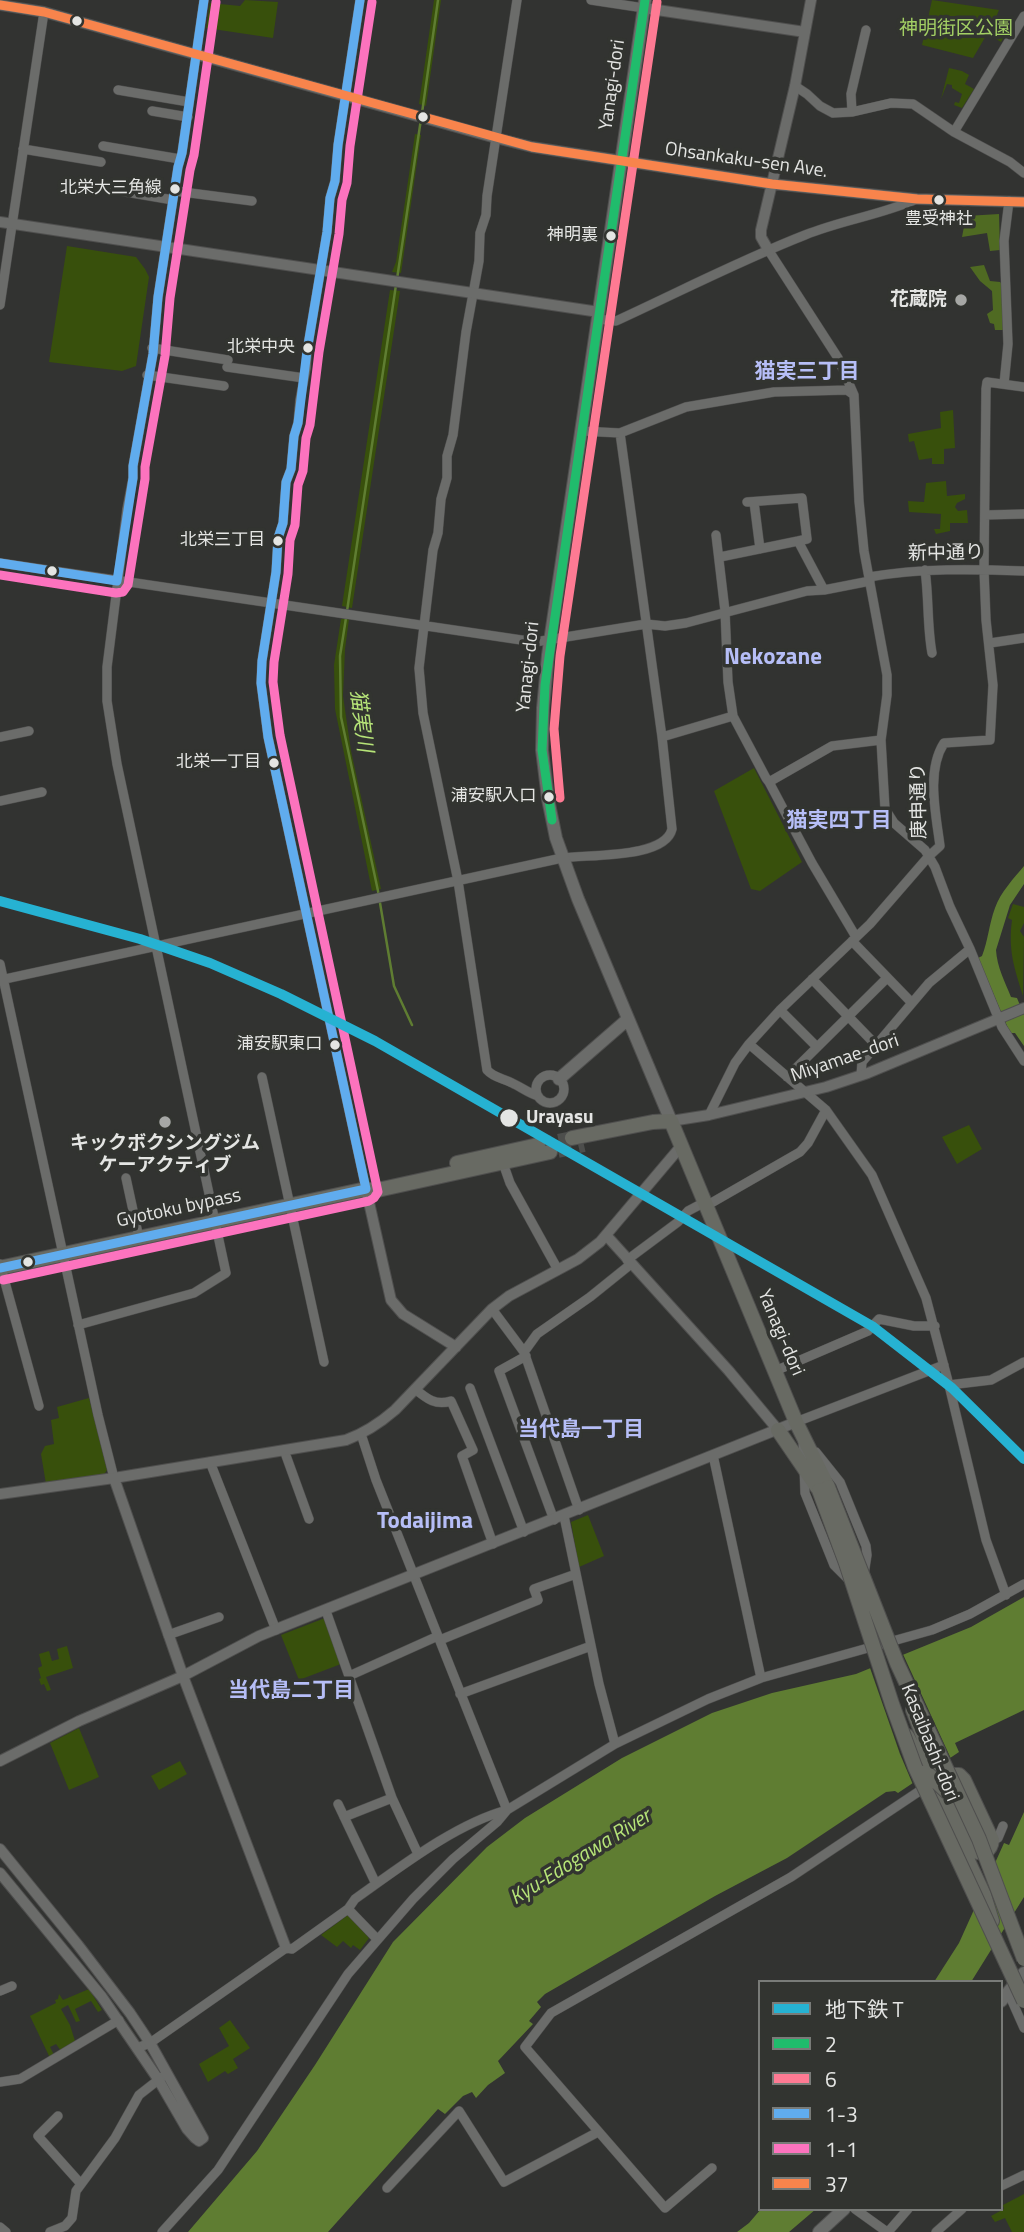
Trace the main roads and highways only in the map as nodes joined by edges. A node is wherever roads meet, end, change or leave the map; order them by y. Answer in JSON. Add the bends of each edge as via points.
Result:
{"nodes":[{"id":1,"x":645,"y":4,"type":"edge"},
{"id":2,"x":628,"y":1019,"type":"junction"},
{"id":3,"x":559,"y":1079,"type":"road end"},
{"id":4,"x":671,"y":1121,"type":"junction"},
{"id":5,"x":578,"y":1142,"type":"tunnel mouth"},
{"id":6,"x":366,"y":1189,"type":"junction"},
{"id":7,"x":0,"y":1266,"type":"edge"},
{"id":8,"x":778,"y":1430,"type":"road end"},
{"id":9,"x":823,"y":1488,"type":"junction"},
{"id":10,"x":897,"y":1663,"type":"junction"},
{"id":11,"x":897,"y":1720,"type":"junction"},
{"id":12,"x":944,"y":1797,"type":"junction"},
{"id":13,"x":953,"y":1829,"type":"junction"},
{"id":14,"x":1022,"y":1953,"type":"edge"},
{"id":15,"x":1002,"y":1954,"type":"junction"},
{"id":16,"x":1024,"y":1973,"type":"edge"},
{"id":17,"x":1005,"y":1996,"type":"edge"},
{"id":18,"x":1024,"y":2001,"type":"edge"},
{"id":19,"x":842,"y":2211,"type":"edge"},
{"id":20,"x":819,"y":2232,"type":"edge"}],
"edges":[{"from":1,"to":2,"type":"main road","name":"Yanagi-dori","via":[[551,639],[542,750],[562,858]]},
{"from":2,"to":3,"type":"main road"},
{"from":2,"to":4,"type":"main road","name":"Yanagi-dori"},
{"from":4,"to":5,"type":"main road"},
{"from":4,"to":9,"type":"main road","name":"Yanagi-dori"},
{"from":6,"to":6,"type":"main road","name":"Gyotoku bypass","via":[[371,1182],[544,1149],[503,1163]]},
{"from":6,"to":7,"type":"main road","name":"Gyotoku bypass"},
{"from":8,"to":9,"type":"main road"},
{"from":9,"to":10,"type":"main road","name":"Kasaibashi-dori","bridge":true},
{"from":9,"to":11,"type":"main road","name":"Kasaibashi-dori","bridge":true},
{"from":10,"to":12,"type":"main road","bridge":true},
{"from":10,"to":14,"type":"main road","name":"Kasaibashi-dori","bridge":true,"via":[[983,1849]]},
{"from":11,"to":12,"type":"main road","bridge":true},
{"from":11,"to":15,"type":"main road","name":"Kasaibashi-dori","bridge":true},
{"from":12,"to":12,"type":"main road","via":[[975,1851],[987,1851],[992,1840],[959,1775],[932,1784]]},
{"from":12,"to":13,"type":"main road"},
{"from":13,"to":14,"type":"main road","bridge":true,"via":[[986,1880]]},
{"from":13,"to":15,"type":"main road","bridge":true,"via":[[984,1895]]},
{"from":15,"to":18,"type":"main road","name":"Kasaibashi-dori","bridge":true},
{"from":16,"to":17,"type":"main road"},
{"from":19,"to":20,"type":"main road"}]}
